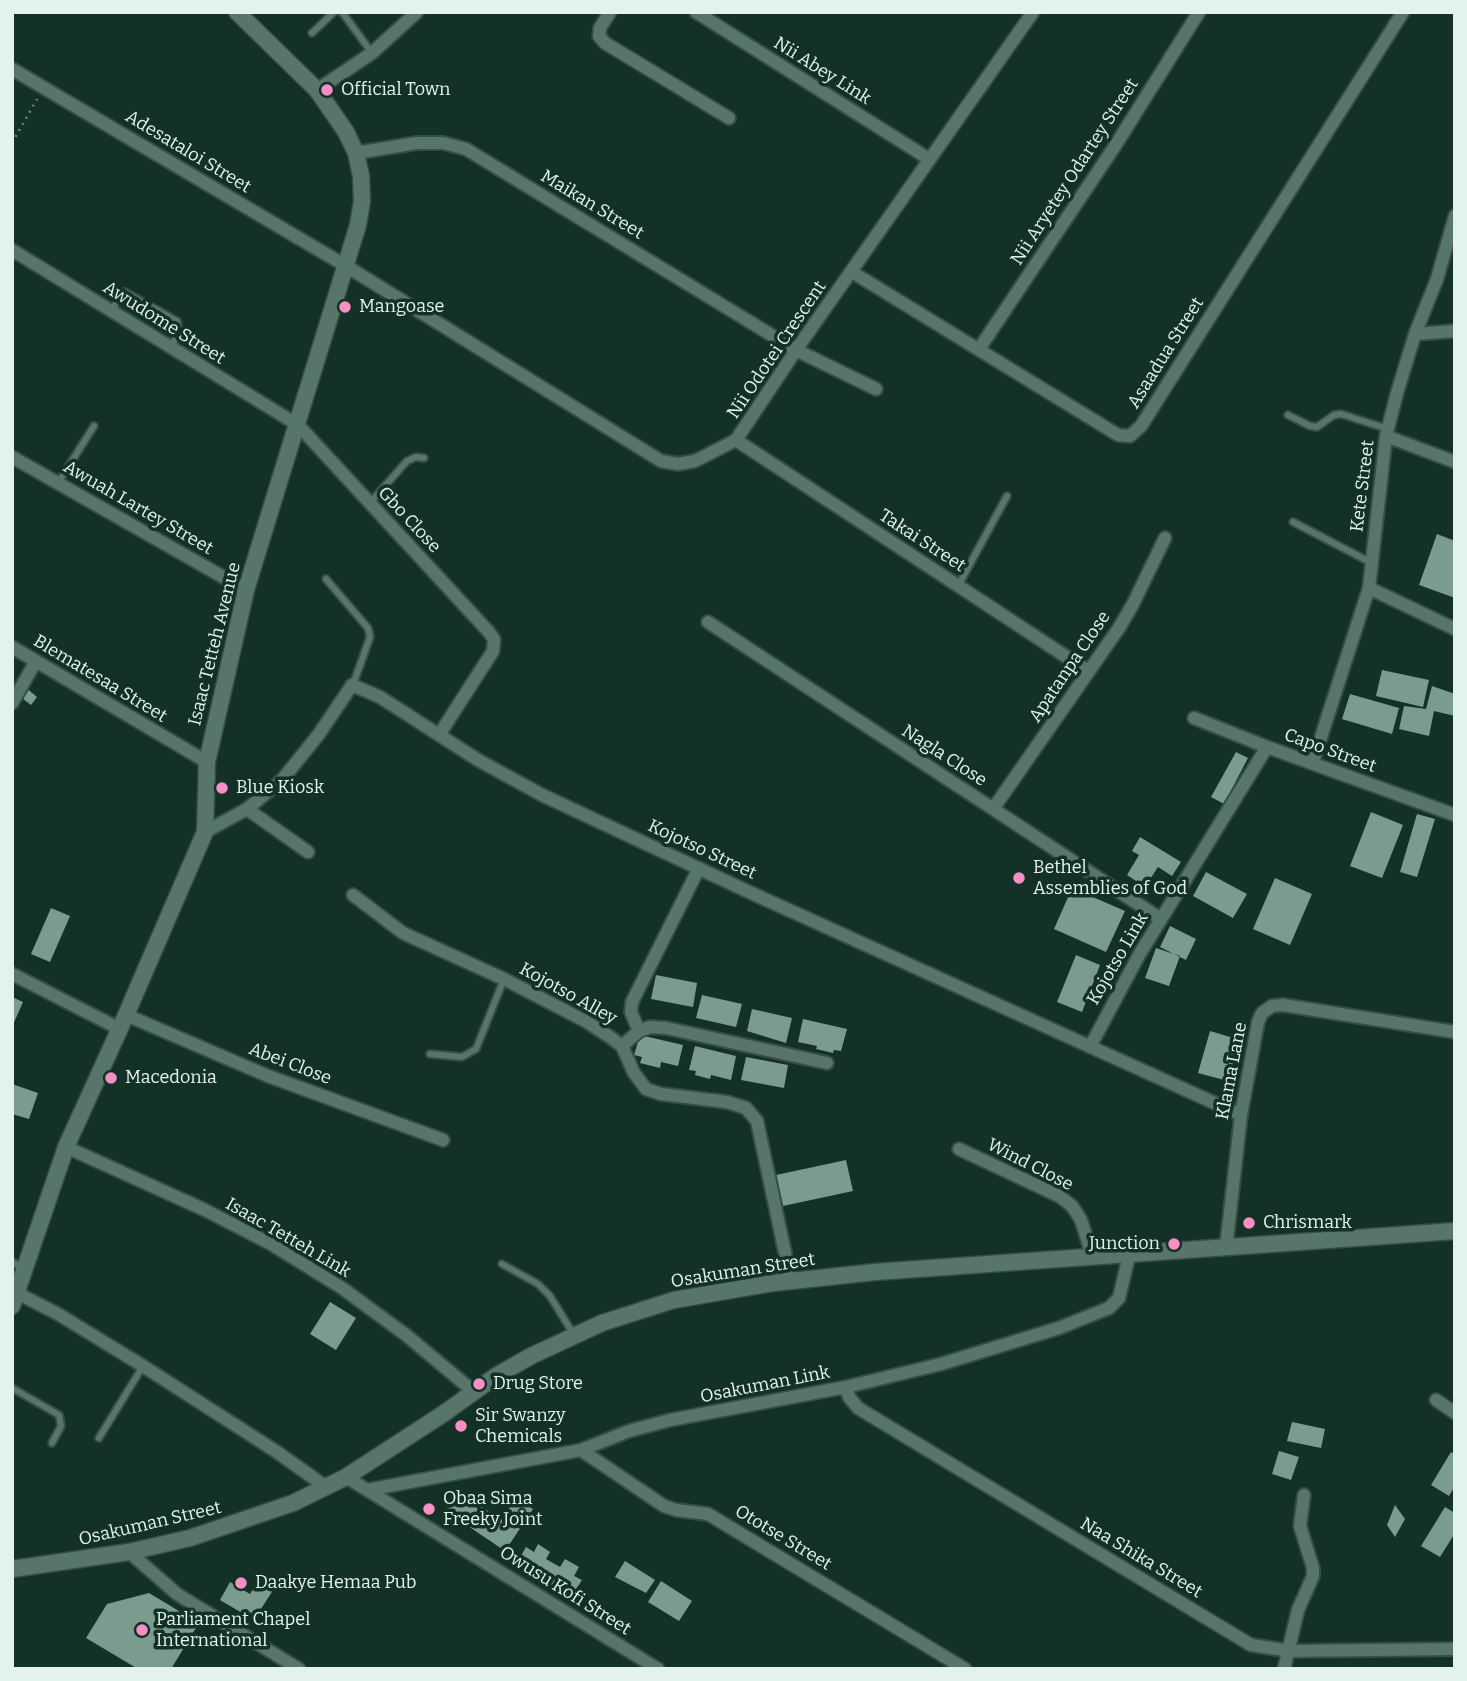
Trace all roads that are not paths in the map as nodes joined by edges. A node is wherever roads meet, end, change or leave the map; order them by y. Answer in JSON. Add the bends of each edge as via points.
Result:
{"nodes":[{"id":1,"x":237,"y":12,"type":"edge"},
{"id":2,"x":334,"y":12,"type":"edge"},
{"id":3,"x":342,"y":12,"type":"edge"},
{"id":4,"x":417,"y":12,"type":"edge"},
{"id":5,"x":610,"y":12,"type":"edge"},
{"id":6,"x":696,"y":12,"type":"edge"},
{"id":7,"x":1033,"y":12,"type":"edge"},
{"id":8,"x":1199,"y":12,"type":"edge"},
{"id":9,"x":1403,"y":12,"type":"edge"},
{"id":10,"x":312,"y":33,"type":"dead end"},
{"id":11,"x":372,"y":53,"type":"junction"},
{"id":12,"x":12,"y":69,"type":"edge"},
{"id":13,"x":317,"y":90,"type":"junction"},
{"id":14,"x":729,"y":118,"type":"dead end"},
{"id":15,"x":356,"y":153,"type":"junction"},
{"id":16,"x":929,"y":159,"type":"junction"},
{"id":17,"x":1455,"y":216,"type":"edge"},
{"id":18,"x":12,"y":250,"type":"edge"},
{"id":19,"x":346,"y":266,"type":"junction"},
{"id":20,"x":852,"y":272,"type":"junction"},
{"id":21,"x":110,"y":311,"type":"junction"},
{"id":22,"x":1455,"y":331,"type":"edge"},
{"id":23,"x":1415,"y":334,"type":"junction"},
{"id":24,"x":171,"y":349,"type":"junction"},
{"id":25,"x":979,"y":349,"type":"junction"},
{"id":26,"x":796,"y":350,"type":"junction"},
{"id":27,"x":876,"y":389,"type":"dead end"},
{"id":28,"x":1288,"y":415,"type":"dead end"},
{"id":29,"x":298,"y":425,"type":"junction"},
{"id":30,"x":94,"y":426,"type":"dead end"},
{"id":31,"x":1387,"y":433,"type":"junction"},
{"id":32,"x":736,"y":440,"type":"junction"},
{"id":33,"x":12,"y":457,"type":"edge"},
{"id":34,"x":424,"y":458,"type":"dead end"},
{"id":35,"x":1455,"y":462,"type":"edge"},
{"id":36,"x":58,"y":483,"type":"junction"},
{"id":37,"x":1007,"y":496,"type":"dead end"},
{"id":38,"x":370,"y":503,"type":"junction"},
{"id":39,"x":1293,"y":522,"type":"dead end"},
{"id":40,"x":1165,"y":538,"type":"dead end"},
{"id":41,"x":1372,"y":563,"type":"junction"},
{"id":42,"x":326,"y":579,"type":"dead end"},
{"id":43,"x":958,"y":586,"type":"junction"},
{"id":44,"x":1369,"y":588,"type":"junction"},
{"id":45,"x":246,"y":590,"type":"junction"},
{"id":46,"x":708,"y":622,"type":"dead end"},
{"id":47,"x":1455,"y":629,"type":"edge"},
{"id":48,"x":12,"y":647,"type":"edge"},
{"id":49,"x":36,"y":660,"type":"junction"},
{"id":50,"x":1088,"y":671,"type":"junction"},
{"id":51,"x":352,"y":685,"type":"junction"},
{"id":52,"x":12,"y":703,"type":"edge"},
{"id":53,"x":1194,"y":718,"type":"dead end"},
{"id":54,"x":439,"y":735,"type":"junction"},
{"id":55,"x":1267,"y":747,"type":"junction"},
{"id":56,"x":206,"y":762,"type":"junction"},
{"id":57,"x":1313,"y":762,"type":"junction"},
{"id":58,"x":247,"y":809,"type":"junction"},
{"id":59,"x":993,"y":809,"type":"junction"},
{"id":60,"x":1455,"y":816,"type":"edge"},
{"id":61,"x":205,"y":832,"type":"junction"},
{"id":62,"x":308,"y":852,"type":"dead end"},
{"id":63,"x":699,"y":868,"type":"junction"},
{"id":64,"x":353,"y":895,"type":"dead end"},
{"id":65,"x":1161,"y":919,"type":"junction"},
{"id":66,"x":12,"y":974,"type":"edge"},
{"id":67,"x":504,"y":979,"type":"junction"},
{"id":68,"x":123,"y":1022,"type":"junction"},
{"id":69,"x":639,"y":1031,"type":"junction"},
{"id":70,"x":1455,"y":1032,"type":"edge"},
{"id":71,"x":622,"y":1046,"type":"junction"},
{"id":72,"x":1090,"y":1047,"type":"junction"},
{"id":73,"x":430,"y":1054,"type":"dead end"},
{"id":74,"x":827,"y":1063,"type":"dead end"},
{"id":75,"x":1241,"y":1115,"type":"junction"},
{"id":76,"x":443,"y":1140,"type":"dead end"},
{"id":77,"x":66,"y":1147,"type":"junction"},
{"id":78,"x":959,"y":1149,"type":"dead end"},
{"id":79,"x":1455,"y":1231,"type":"edge"},
{"id":80,"x":1226,"y":1248,"type":"junction"},
{"id":81,"x":1129,"y":1256,"type":"junction"},
{"id":82,"x":1093,"y":1258,"type":"junction"},
{"id":83,"x":502,"y":1264,"type":"dead end"},
{"id":84,"x":18,"y":1265,"type":"edge"},
{"id":85,"x":792,"y":1281,"type":"junction"},
{"id":86,"x":14,"y":1300,"type":"edge"},
{"id":87,"x":574,"y":1335,"type":"junction"},
{"id":88,"x":143,"y":1366,"type":"junction"},
{"id":89,"x":846,"y":1387,"type":"junction"},
{"id":90,"x":12,"y":1388,"type":"edge"},
{"id":91,"x":473,"y":1391,"type":"junction"},
{"id":92,"x":1436,"y":1400,"type":"dead end"},
{"id":93,"x":1455,"y":1413,"type":"edge"},
{"id":94,"x":99,"y":1438,"type":"dead end"},
{"id":95,"x":52,"y":1443,"type":"dead end"},
{"id":96,"x":581,"y":1450,"type":"junction"},
{"id":97,"x":346,"y":1477,"type":"junction"},
{"id":98,"x":326,"y":1487,"type":"junction"},
{"id":99,"x":367,"y":1490,"type":"junction"},
{"id":100,"x":1304,"y":1495,"type":"dead end"},
{"id":101,"x":130,"y":1552,"type":"junction"},
{"id":102,"x":12,"y":1569,"type":"edge"},
{"id":103,"x":1455,"y":1648,"type":"edge"},
{"id":104,"x":1290,"y":1651,"type":"junction"},
{"id":105,"x":299,"y":1669,"type":"edge"},
{"id":106,"x":658,"y":1669,"type":"edge"},
{"id":107,"x":965,"y":1669,"type":"edge"},
{"id":108,"x":1284,"y":1669,"type":"edge"}],
"edges":[{"from":1,"to":13,"type":"street","name":"Isaac Tetteh Avenue"},
{"from":2,"to":10,"type":"lane"},
{"from":3,"to":11,"type":"lane"},
{"from":4,"to":11,"type":"street"},
{"from":5,"to":14,"type":"street","via":[[600,28],[605,43]]},
{"from":6,"to":16,"type":"street","name":"Nii Abey Link"},
{"from":7,"to":16,"type":"street","name":"Nii Odotei Crescent"},
{"from":8,"to":25,"type":"street","name":"Nii Aryetey Odartey Street"},
{"from":9,"to":25,"type":"street","name":"Asaadua Street","via":[[1141,426],[1130,436],[1118,435]]},
{"from":11,"to":13,"type":"street"},
{"from":12,"to":19,"type":"street","name":"Adesataloi Street"},
{"from":13,"to":15,"type":"street","name":"Isaac Tetteh Avenue"},
{"from":15,"to":19,"type":"street","name":"Isaac Tetteh Avenue","via":[[362,201]]},
{"from":15,"to":26,"type":"street","name":"Maikan Street","via":[[417,143],[466,149]]},
{"from":16,"to":20,"type":"street","name":"Nii Odotei Crescent"},
{"from":17,"to":23,"type":"street","name":"Kete Street"},
{"from":18,"to":21,"type":"street","name":"Awudome Street"},
{"from":19,"to":29,"type":"street","name":"Isaac Tetteh Avenue"},
{"from":19,"to":32,"type":"street","name":"Nii Odotei Crescent","via":[[661,461],[695,461]]},
{"from":20,"to":25,"type":"street","name":"Asaadua Street"},
{"from":20,"to":26,"type":"street","name":"Nii Odotei Crescent"},
{"from":21,"to":24,"type":"street","name":"Awudome Street"},
{"from":21,"to":24,"type":"lane","via":[[125,292],[177,321],[180,330]]},
{"from":22,"to":23,"type":"street"},
{"from":23,"to":31,"type":"street","name":"Kete Street"},
{"from":24,"to":29,"type":"street","name":"Awudome Street"},
{"from":26,"to":27,"type":"street","name":"Maikan Street"},
{"from":26,"to":32,"type":"street","name":"Nii Odotei Crescent"},
{"from":28,"to":31,"type":"lane","via":[[1317,427],[1341,414]]},
{"from":29,"to":38,"type":"street","name":"Gbo Close"},
{"from":29,"to":45,"type":"street","name":"Isaac Tetteh Avenue"},
{"from":30,"to":36,"type":"lane"},
{"from":31,"to":35,"type":"street"},
{"from":31,"to":41,"type":"street","name":"Kete Street"},
{"from":32,"to":43,"type":"street","name":"Takai Street"},
{"from":33,"to":36,"type":"street","name":"Awuah Lartey Street"},
{"from":34,"to":38,"type":"lane","via":[[407,461]]},
{"from":36,"to":45,"type":"street","name":"Awuah Lartey Street"},
{"from":37,"to":43,"type":"lane"},
{"from":38,"to":54,"type":"street","name":"Gbo Close","via":[[494,639],[493,651]]},
{"from":39,"to":41,"type":"lane"},
{"from":40,"to":50,"type":"street","name":"Apatanpa Close","via":[[1133,604]]},
{"from":41,"to":44,"type":"street","name":"Kete Street"},
{"from":42,"to":51,"type":"lane","via":[[368,628],[370,637]]},
{"from":43,"to":50,"type":"street","name":"Takai Street"},
{"from":44,"to":47,"type":"street"},
{"from":44,"to":57,"type":"street","name":"Kete Street"},
{"from":45,"to":56,"type":"street","name":"Isaac Tetteh Avenue"},
{"from":46,"to":59,"type":"street","name":"Nagla Close"},
{"from":48,"to":49,"type":"street","name":"Blematesaa Street"},
{"from":49,"to":52,"type":"street"},
{"from":49,"to":56,"type":"street","name":"Blematesaa Street"},
{"from":50,"to":59,"type":"street","name":"Apatanpa Close"},
{"from":51,"to":54,"type":"street","name":"Kojotso Street"},
{"from":51,"to":58,"type":"street","via":[[296,764]]},
{"from":53,"to":55,"type":"street","name":"Capo Street"},
{"from":54,"to":63,"type":"street","name":"Kojotso Street","via":[[542,795]]},
{"from":55,"to":57,"type":"street","name":"Capo Street"},
{"from":55,"to":65,"type":"street","name":"Kojotso Link"},
{"from":56,"to":61,"type":"street","name":"Isaac Tetteh Avenue"},
{"from":57,"to":60,"type":"street","name":"Capo Street"},
{"from":58,"to":61,"type":"street"},
{"from":58,"to":62,"type":"street"},
{"from":59,"to":65,"type":"street","name":"Nagla Close"},
{"from":61,"to":68,"type":"street","name":"Isaac Tetteh Avenue"},
{"from":63,"to":69,"type":"street","via":[[632,1002],[631,1013]]},
{"from":63,"to":72,"type":"street","name":"Kojotso Street"},
{"from":64,"to":67,"type":"street","name":"Kojotso Alley","via":[[403,933]]},
{"from":65,"to":72,"type":"street","name":"Kojotso Link"},
{"from":66,"to":68,"type":"street","name":"Abei Close"},
{"from":67,"to":71,"type":"street","name":"Kojotso Alley","via":[[587,1022]]},
{"from":67,"to":73,"type":"lane","via":[[476,1049],[461,1057]]},
{"from":68,"to":76,"type":"street","name":"Abei Close"},
{"from":68,"to":77,"type":"street","name":"Isaac Tetteh Avenue"},
{"from":69,"to":71,"type":"street"},
{"from":69,"to":74,"type":"street","via":[[666,1028]]},
{"from":70,"to":75,"type":"street","name":"Klama Lane","via":[[1272,1006],[1258,1022]]},
{"from":71,"to":85,"type":"street","name":"Kojotso Alley","via":[[646,1088],[727,1102],[746,1108],[757,1121]]},
{"from":72,"to":75,"type":"street","name":"Kojotso Street"},
{"from":75,"to":80,"type":"street","name":"Klama Lane"},
{"from":77,"to":84,"type":"street","name":"Isaac Tetteh Avenue"},
{"from":77,"to":91,"type":"street","name":"Isaac Tetteh Link","via":[[271,1244],[406,1335]]},
{"from":78,"to":82,"type":"street","name":"Wind Close","via":[[1072,1206]]},
{"from":79,"to":80,"type":"street","name":"Osakuman Street"},
{"from":80,"to":81,"type":"street","name":"Osakuman Street"},
{"from":81,"to":82,"type":"street","name":"Osakuman Street"},
{"from":81,"to":89,"type":"street","name":"Osakuman Link","via":[[1119,1298],[1109,1308],[941,1364]]},
{"from":82,"to":85,"type":"street","name":"Osakuman Street"},
{"from":83,"to":87,"type":"lane","via":[[538,1284]]},
{"from":84,"to":86,"type":"street","name":"Isaac Tetteh Avenue"},
{"from":85,"to":87,"type":"street","name":"Osakuman Street","via":[[674,1300]]},
{"from":86,"to":88,"type":"street","via":[[58,1314]]},
{"from":87,"to":91,"type":"street","name":"Osakuman Street"},
{"from":88,"to":94,"type":"lane"},
{"from":88,"to":98,"type":"street"},
{"from":89,"to":96,"type":"street","name":"Osakuman Link","via":[[670,1420]]},
{"from":89,"to":104,"type":"street","name":"Naa Shika Street","via":[[858,1408],[1251,1645]]},
{"from":90,"to":95,"type":"lane","via":[[59,1415],[61,1426]]},
{"from":91,"to":97,"type":"street","name":"Osakuman Street"},
{"from":92,"to":93,"type":"street"},
{"from":96,"to":99,"type":"street","name":"Osakuman Link"},
{"from":96,"to":107,"type":"street","name":"Ototse Street","via":[[664,1506],[708,1514]]},
{"from":97,"to":98,"type":"street","name":"Osakuman Street"},
{"from":97,"to":99,"type":"street","name":"Owusu Kofi Street"},
{"from":98,"to":101,"type":"street","name":"Osakuman Street","via":[[227,1527]]},
{"from":99,"to":106,"type":"street","name":"Owusu Kofi Street"},
{"from":100,"to":104,"type":"street","via":[[1300,1526],[1313,1576],[1298,1609]]},
{"from":101,"to":102,"type":"street","name":"Osakuman Street"},
{"from":101,"to":105,"type":"street","via":[[177,1594]]},
{"from":103,"to":104,"type":"street","name":"Naa Shika Street"},
{"from":104,"to":108,"type":"street"}]}
